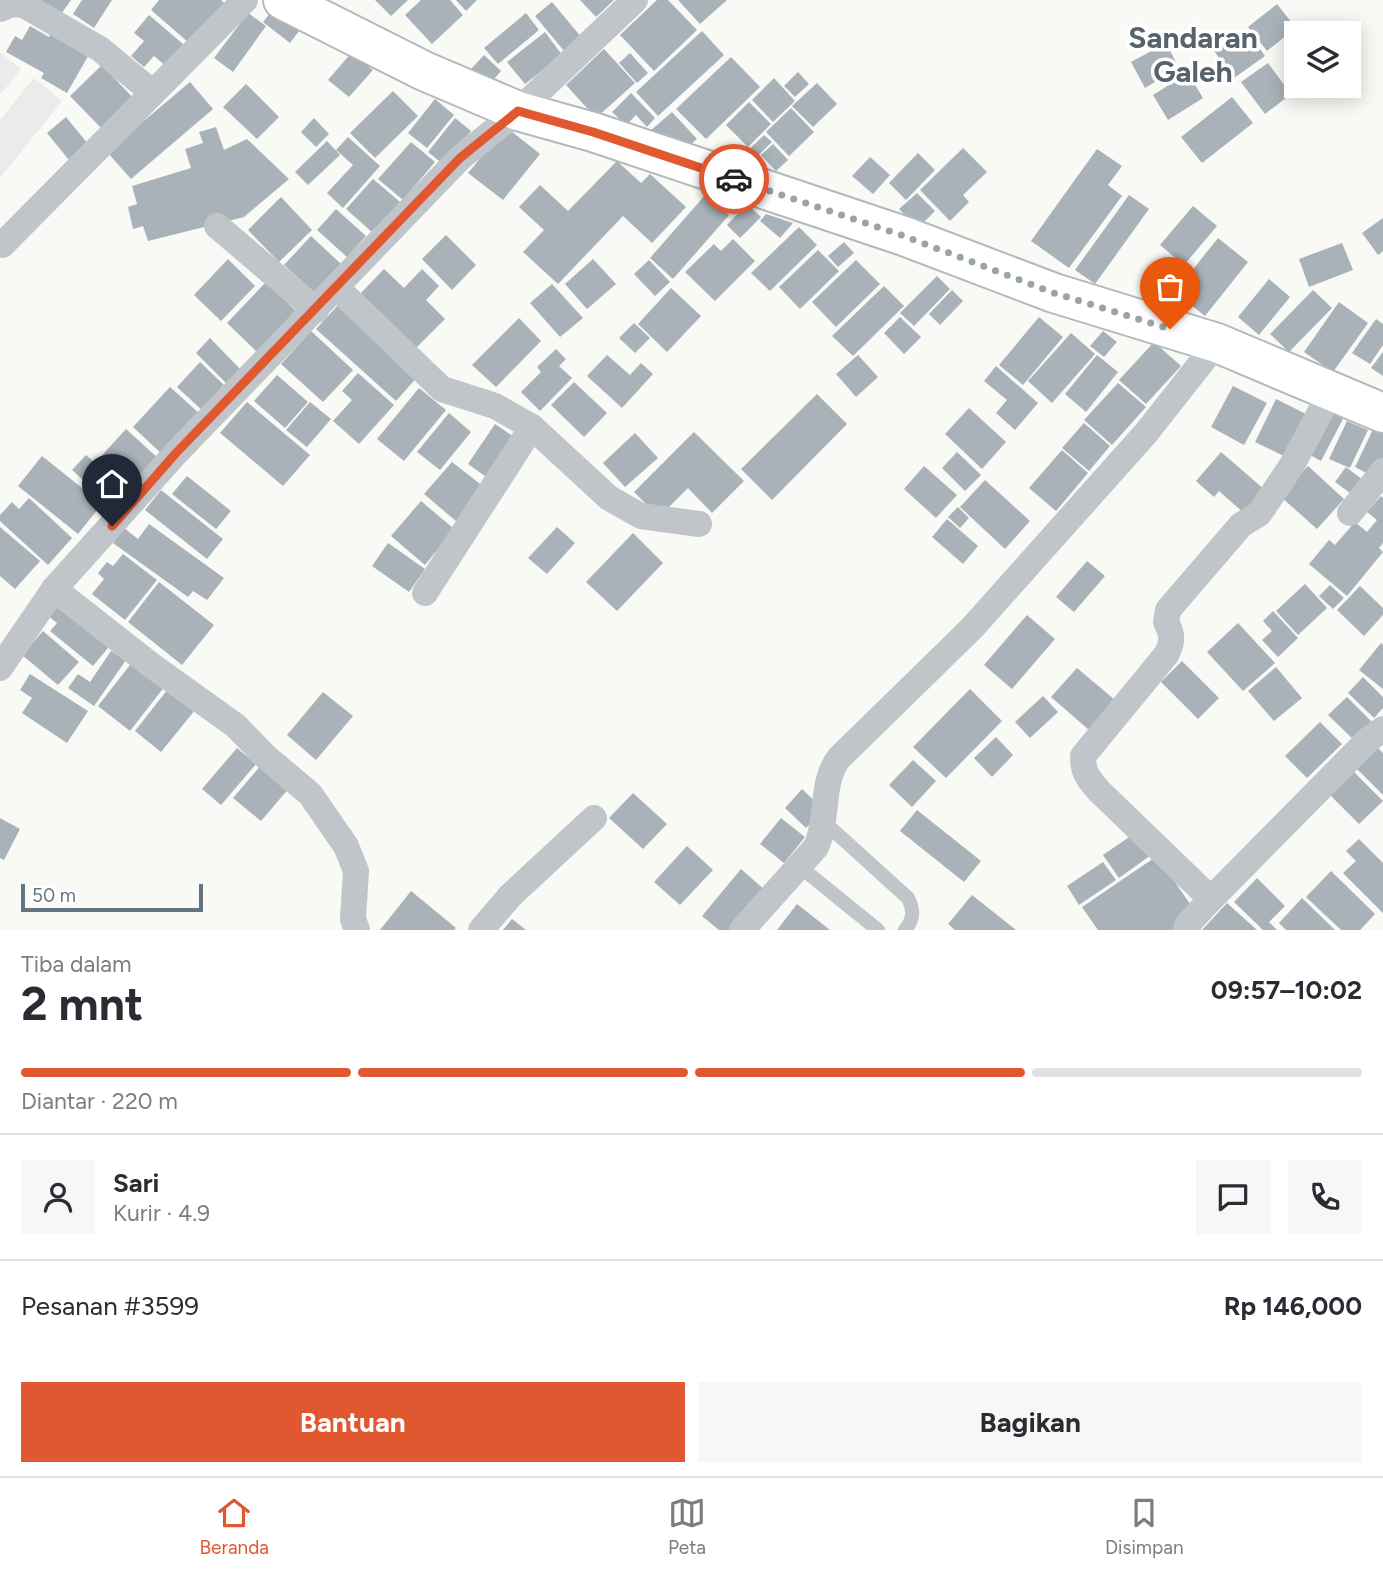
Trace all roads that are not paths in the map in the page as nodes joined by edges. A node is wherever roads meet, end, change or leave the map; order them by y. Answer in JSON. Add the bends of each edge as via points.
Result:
{"nodes":[{"id":1,"x":245,"y":0,"type":"edge"},
{"id":2,"x":283,"y":0,"type":"edge"},
{"id":3,"x":635,"y":0,"type":"edge"},
{"id":4,"x":0,"y":9,"type":"edge"},
{"id":5,"x":153,"y":93,"type":"junction"},
{"id":6,"x":518,"y":111,"type":"junction"},
{"id":7,"x":217,"y":226,"type":"dead end"},
{"id":8,"x":2,"y":245,"type":"dead end"},
{"id":9,"x":336,"y":287,"type":"junction"},
{"id":10,"x":316,"y":310,"type":"junction"},
{"id":11,"x":1216,"y":343,"type":"junction"},
{"id":12,"x":1331,"y":392,"type":"junction"},
{"id":13,"x":1383,"y":413,"type":"edge"},
{"id":14,"x":532,"y":427,"type":"junction"},
{"id":15,"x":1383,"y":471,"type":"edge"},
{"id":16,"x":1350,"y":513,"type":"dead end"},
{"id":17,"x":699,"y":524,"type":"dead end"},
{"id":18,"x":54,"y":589,"type":"junction"},
{"id":19,"x":425,"y":593,"type":"dead end"},
{"id":20,"x":0,"y":668,"type":"edge"},
{"id":21,"x":1383,"y":729,"type":"edge"},
{"id":22,"x":594,"y":818,"type":"dead end"},
{"id":23,"x":823,"y":821,"type":"junction"},
{"id":24,"x":799,"y":866,"type":"junction"},
{"id":25,"x":1211,"y":899,"type":"junction"},
{"id":26,"x":357,"y":930,"type":"edge"},
{"id":27,"x":481,"y":930,"type":"edge"},
{"id":28,"x":742,"y":930,"type":"edge"},
{"id":29,"x":878,"y":930,"type":"edge"},
{"id":30,"x":905,"y":930,"type":"edge"},
{"id":31,"x":1186,"y":930,"type":"edge"}],
"edges":[{"from":1,"to":5,"type":"street"},
{"from":2,"to":6,"type":"main road","via":[[424,71]]},
{"from":3,"to":6,"type":"street"},
{"from":4,"to":5,"type":"street","via":[[22,4],[100,49]]},
{"from":5,"to":8,"type":"street"},
{"from":6,"to":9,"type":"street","via":[[460,158]]},
{"from":6,"to":11,"type":"main road","via":[[593,132],[904,236],[1054,293]]},
{"from":7,"to":10,"type":"street"},
{"from":9,"to":10,"type":"street"},
{"from":9,"to":14,"type":"street","via":[[442,388],[495,406]]},
{"from":10,"to":18,"type":"street","via":[[176,453]]},
{"from":11,"to":12,"type":"main road"},
{"from":11,"to":23,"type":"street","via":[[1146,433],[972,628],[833,765]]},
{"from":12,"to":13,"type":"main road"},
{"from":12,"to":25,"type":"street","via":[[1292,465],[1259,514],[1241,525],[1168,610],[1166,622],[1172,633],[1166,655],[1083,756],[1083,768],[1099,791]]},
{"from":14,"to":17,"type":"street","via":[[609,498],[641,516]]},
{"from":14,"to":19,"type":"street"},
{"from":15,"to":16,"type":"street"},
{"from":18,"to":20,"type":"street"},
{"from":18,"to":26,"type":"street","via":[[236,726],[310,794],[346,846],[356,871],[353,919]]},
{"from":21,"to":25,"type":"street"},
{"from":22,"to":27,"type":"street","via":[[510,896]]},
{"from":23,"to":24,"type":"street","via":[[816,847]]},
{"from":23,"to":30,"type":"lane","via":[[908,898],[912,918]]},
{"from":24,"to":28,"type":"street"},
{"from":24,"to":29,"type":"lane"},
{"from":25,"to":31,"type":"street"}]}
